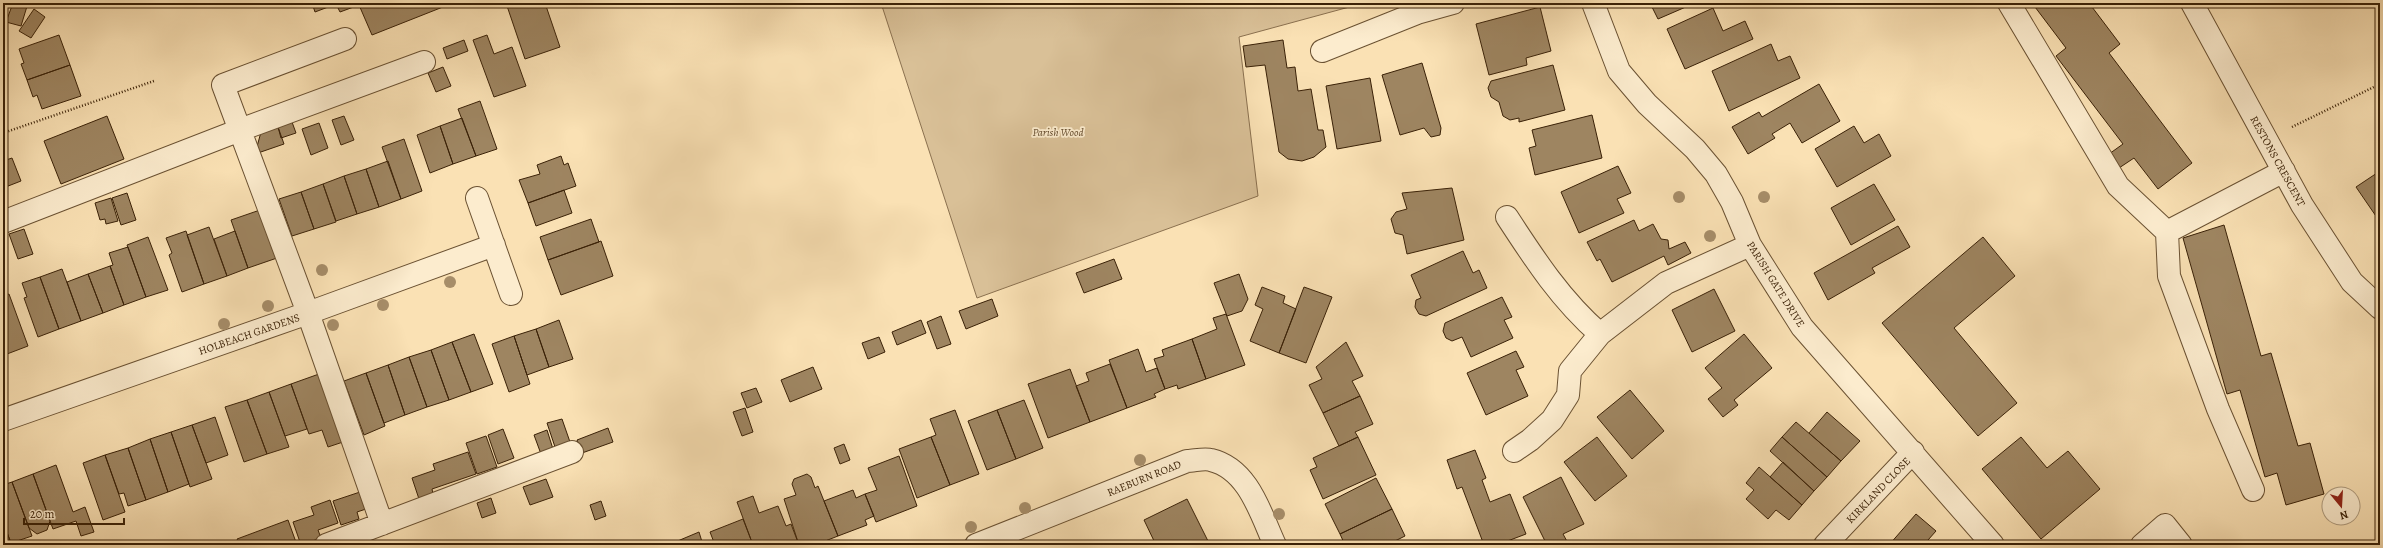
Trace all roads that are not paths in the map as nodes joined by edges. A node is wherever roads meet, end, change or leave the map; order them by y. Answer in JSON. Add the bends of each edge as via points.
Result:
{"nodes":[{"id":1,"x":1452,"y":3,"type":"edge"},
{"id":2,"x":1593,"y":3,"type":"edge"},
{"id":3,"x":2009,"y":3,"type":"edge"},
{"id":4,"x":2192,"y":3,"type":"edge"},
{"id":5,"x":345,"y":39,"type":"dead end"},
{"id":6,"x":1322,"y":51,"type":"dead end"},
{"id":7,"x":424,"y":62,"type":"dead end"},
{"id":8,"x":240,"y":130,"type":"junction"},
{"id":9,"x":2284,"y":171,"type":"junction"},
{"id":10,"x":477,"y":198,"type":"dead end"},
{"id":11,"x":1507,"y":217,"type":"dead end"},
{"id":12,"x":3,"y":222,"type":"edge"},
{"id":13,"x":2167,"y":232,"type":"junction"},
{"id":14,"x":494,"y":245,"type":"junction"},
{"id":15,"x":1750,"y":245,"type":"junction"},
{"id":16,"x":511,"y":294,"type":"dead end"},
{"id":17,"x":2380,"y":308,"type":"edge"},
{"id":18,"x":308,"y":313,"type":"junction"},
{"id":19,"x":1600,"y":334,"type":"junction"},
{"id":20,"x":3,"y":420,"type":"edge"},
{"id":21,"x":1514,"y":451,"type":"dead end"},
{"id":22,"x":572,"y":452,"type":"dead end"},
{"id":23,"x":1914,"y":452,"type":"junction"},
{"id":24,"x":2253,"y":490,"type":"dead end"},
{"id":25,"x":382,"y":524,"type":"junction"},
{"id":26,"x":326,"y":545,"type":"edge"},
{"id":27,"x":976,"y":545,"type":"edge"},
{"id":28,"x":1275,"y":545,"type":"edge"},
{"id":29,"x":1825,"y":545,"type":"edge"},
{"id":30,"x":1993,"y":545,"type":"edge"},
{"id":31,"x":2142,"y":545,"type":"edge"},
{"id":32,"x":2182,"y":545,"type":"edge"}],
"edges":[{"from":1,"to":6,"type":"street","via":[[1417,13]]},
{"from":2,"to":15,"type":"street","name":"PARISH GATE DRIVE","via":[[1619,71],[1647,104],[1695,149],[1716,174],[1732,202]]},
{"from":3,"to":13,"type":"street","via":[[2118,186]]},
{"from":4,"to":9,"type":"street","name":"RESTONS CRESCENT"},
{"from":5,"to":8,"type":"street","via":[[223,85]]},
{"from":7,"to":8,"type":"street"},
{"from":8,"to":12,"type":"street"},
{"from":8,"to":18,"type":"street"},
{"from":9,"to":13,"type":"street"},
{"from":9,"to":17,"type":"street","name":"RESTONS CRESCENT","via":[[2302,205],[2352,282]]},
{"from":10,"to":14,"type":"street"},
{"from":11,"to":19,"type":"street","via":[[1548,279],[1576,313]]},
{"from":13,"to":24,"type":"street","via":[[2169,276],[2218,409]]},
{"from":14,"to":16,"type":"street"},
{"from":14,"to":18,"type":"street","name":"HOLBEACH GARDENS"},
{"from":15,"to":19,"type":"street","via":[[1666,283]]},
{"from":15,"to":23,"type":"street","name":"PARISH GATE DRIVE","via":[[1802,327]]},
{"from":18,"to":20,"type":"street","name":"HOLBEACH GARDENS"},
{"from":18,"to":25,"type":"street"},
{"from":19,"to":21,"type":"street","via":[[1570,371],[1568,395],[1552,420]]},
{"from":22,"to":25,"type":"street"},
{"from":23,"to":29,"type":"street","name":"KIRKLAND CLOSE"},
{"from":23,"to":30,"type":"street","name":"PARISH GATE DRIVE"},
{"from":25,"to":26,"type":"street"},
{"from":27,"to":28,"type":"street","name":"RAEBURN ROAD","via":[[1186,461],[1211,460],[1228,468],[1245,482]]},
{"from":31,"to":32,"type":"street","via":[[2165,525]]}]}
